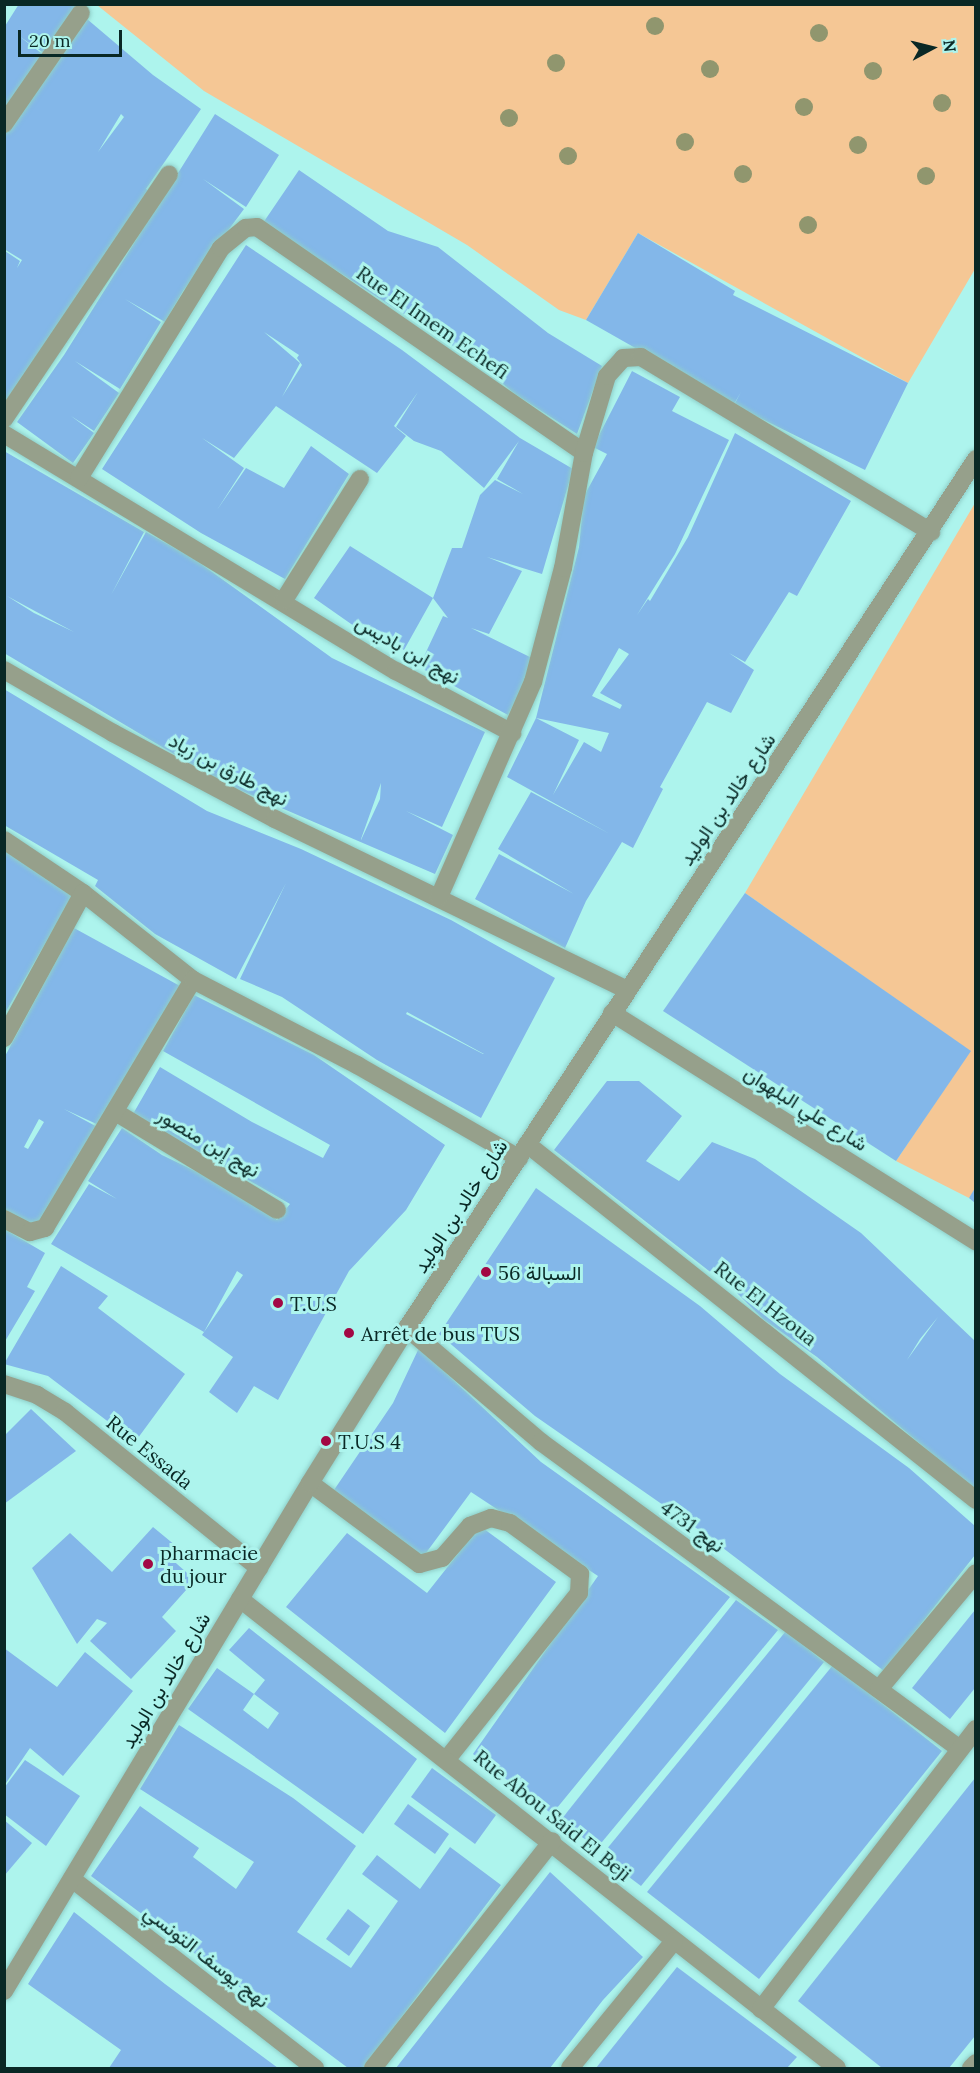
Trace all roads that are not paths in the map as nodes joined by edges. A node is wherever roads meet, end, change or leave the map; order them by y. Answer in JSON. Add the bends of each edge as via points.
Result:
{"nodes":[{"id":1,"x":81,"y":13,"type":"dead end"},
{"id":2,"x":4,"y":124,"type":"edge"},
{"id":3,"x":169,"y":174,"type":"dead end"},
{"id":4,"x":4,"y":419,"type":"edge"},
{"id":5,"x":4,"y":434,"type":"edge"},
{"id":6,"x":584,"y":453,"type":"junction"},
{"id":7,"x":975,"y":459,"type":"edge"},
{"id":8,"x":79,"y":478,"type":"junction"},
{"id":9,"x":360,"y":479,"type":"dead end"},
{"id":10,"x":931,"y":532,"type":"junction"},
{"id":11,"x":284,"y":600,"type":"junction"},
{"id":12,"x":4,"y":670,"type":"edge"},
{"id":13,"x":512,"y":734,"type":"junction"},
{"id":14,"x":4,"y":840,"type":"edge"},
{"id":15,"x":83,"y":893,"type":"junction"},
{"id":16,"x":439,"y":897,"type":"junction"},
{"id":17,"x":193,"y":980,"type":"junction"},
{"id":18,"x":627,"y":990,"type":"junction"},
{"id":19,"x":612,"y":1014,"type":"junction"},
{"id":20,"x":4,"y":1038,"type":"edge"},
{"id":21,"x":117,"y":1113,"type":"junction"},
{"id":22,"x":523,"y":1151,"type":"junction"},
{"id":23,"x":277,"y":1210,"type":"dead end"},
{"id":24,"x":4,"y":1219,"type":"edge"},
{"id":25,"x":975,"y":1241,"type":"edge"},
{"id":26,"x":407,"y":1328,"type":"junction"},
{"id":27,"x":4,"y":1384,"type":"edge"},
{"id":28,"x":310,"y":1483,"type":"junction"},
{"id":29,"x":975,"y":1500,"type":"edge"},
{"id":30,"x":259,"y":1568,"type":"junction"},
{"id":31,"x":975,"y":1573,"type":"edge"},
{"id":32,"x":240,"y":1599,"type":"junction"},
{"id":33,"x":879,"y":1689,"type":"junction"},
{"id":34,"x":975,"y":1729,"type":"edge"},
{"id":35,"x":960,"y":1749,"type":"junction"},
{"id":36,"x":447,"y":1759,"type":"junction"},
{"id":37,"x":552,"y":1841,"type":"junction"},
{"id":38,"x":72,"y":1879,"type":"junction"},
{"id":39,"x":674,"y":1941,"type":"junction"},
{"id":40,"x":4,"y":1991,"type":"edge"},
{"id":41,"x":761,"y":2009,"type":"junction"},
{"id":42,"x":975,"y":2063,"type":"edge"},
{"id":43,"x":825,"y":2065,"type":"edge"},
{"id":44,"x":315,"y":2068,"type":"edge"},
{"id":45,"x":373,"y":2068,"type":"edge"},
{"id":46,"x":570,"y":2068,"type":"edge"},
{"id":47,"x":971,"y":2068,"type":"edge"}],
"edges":[{"from":1,"to":2,"type":"street"},
{"from":3,"to":4,"type":"street"},
{"from":5,"to":8,"type":"street","name":"نهج ابن باديس"},
{"from":6,"to":8,"type":"street","name":"Rue El Imem Echefi","via":[[257,227],[237,232],[221,248]]},
{"from":6,"to":10,"type":"street","via":[[607,376],[623,358],[637,356]]},
{"from":6,"to":13,"type":"street","via":[[550,624],[534,682]]},
{"from":7,"to":10,"type":"street","name":"شارع خالد بن الوليد"},
{"from":8,"to":11,"type":"street","name":"نهج ابن باديس"},
{"from":9,"to":11,"type":"street"},
{"from":10,"to":18,"type":"street","name":"شارع خالد بن الوليد"},
{"from":11,"to":13,"type":"street","name":"نهج ابن باديس","via":[[396,671]]},
{"from":12,"to":16,"type":"street","name":"نهج طارق بن زياد","via":[[113,734],[275,819]]},
{"from":13,"to":16,"type":"street"},
{"from":14,"to":15,"type":"street","name":"Rue El Hzoua"},
{"from":15,"to":17,"type":"street","name":"Rue El Hzoua"},
{"from":15,"to":20,"type":"street"},
{"from":16,"to":18,"type":"street","name":"نهج طارق بن زياد"},
{"from":17,"to":21,"type":"street"},
{"from":17,"to":22,"type":"street","name":"Rue El Hzoua"},
{"from":18,"to":19,"type":"street","name":"شارع خالد بن الوليد"},
{"from":19,"to":22,"type":"street","name":"شارع خالد بن الوليد"},
{"from":19,"to":25,"type":"street","name":"شارع علي البلهوان"},
{"from":21,"to":23,"type":"street","name":"نهج إبن منصور"},
{"from":21,"to":24,"type":"street","via":[[45,1228],[30,1233]]},
{"from":22,"to":26,"type":"street","name":"شارع خالد بن الوليد"},
{"from":22,"to":29,"type":"street","name":"Rue El Hzoua"},
{"from":26,"to":28,"type":"street","name":"شارع خالد بن الوليد"},
{"from":26,"to":33,"type":"street","name":"نهج 4731","via":[[541,1442]]},
{"from":27,"to":30,"type":"street","name":"Rue Essada","via":[[37,1395],[65,1412]]},
{"from":28,"to":30,"type":"street","name":"شارع خالد بن الوليد"},
{"from":28,"to":36,"type":"street","via":[[419,1564],[442,1558],[470,1526],[491,1518],[510,1523],[580,1574],[579,1593]]},
{"from":30,"to":32,"type":"street","name":"شارع خالد بن الوليد"},
{"from":31,"to":33,"type":"street"},
{"from":32,"to":36,"type":"street","name":"Rue Abou Said El Beji"},
{"from":32,"to":38,"type":"street","name":"شارع خالد بن الوليد"},
{"from":33,"to":35,"type":"street","name":"نهج 4731"},
{"from":34,"to":35,"type":"street"},
{"from":35,"to":41,"type":"street"},
{"from":36,"to":37,"type":"street","name":"Rue Abou Said El Beji"},
{"from":37,"to":39,"type":"street","name":"Rue Abou Said El Beji"},
{"from":37,"to":45,"type":"street"},
{"from":38,"to":40,"type":"street","name":"شارع خالد بن الوليد"},
{"from":38,"to":44,"type":"street","name":"نهج يوسف التونسي"},
{"from":39,"to":41,"type":"street","name":"Rue Abou Said El Beji"},
{"from":39,"to":46,"type":"street"},
{"from":41,"to":43,"type":"street","name":"Rue Abou Said El Beji"},
{"from":42,"to":47,"type":"street"}]}
